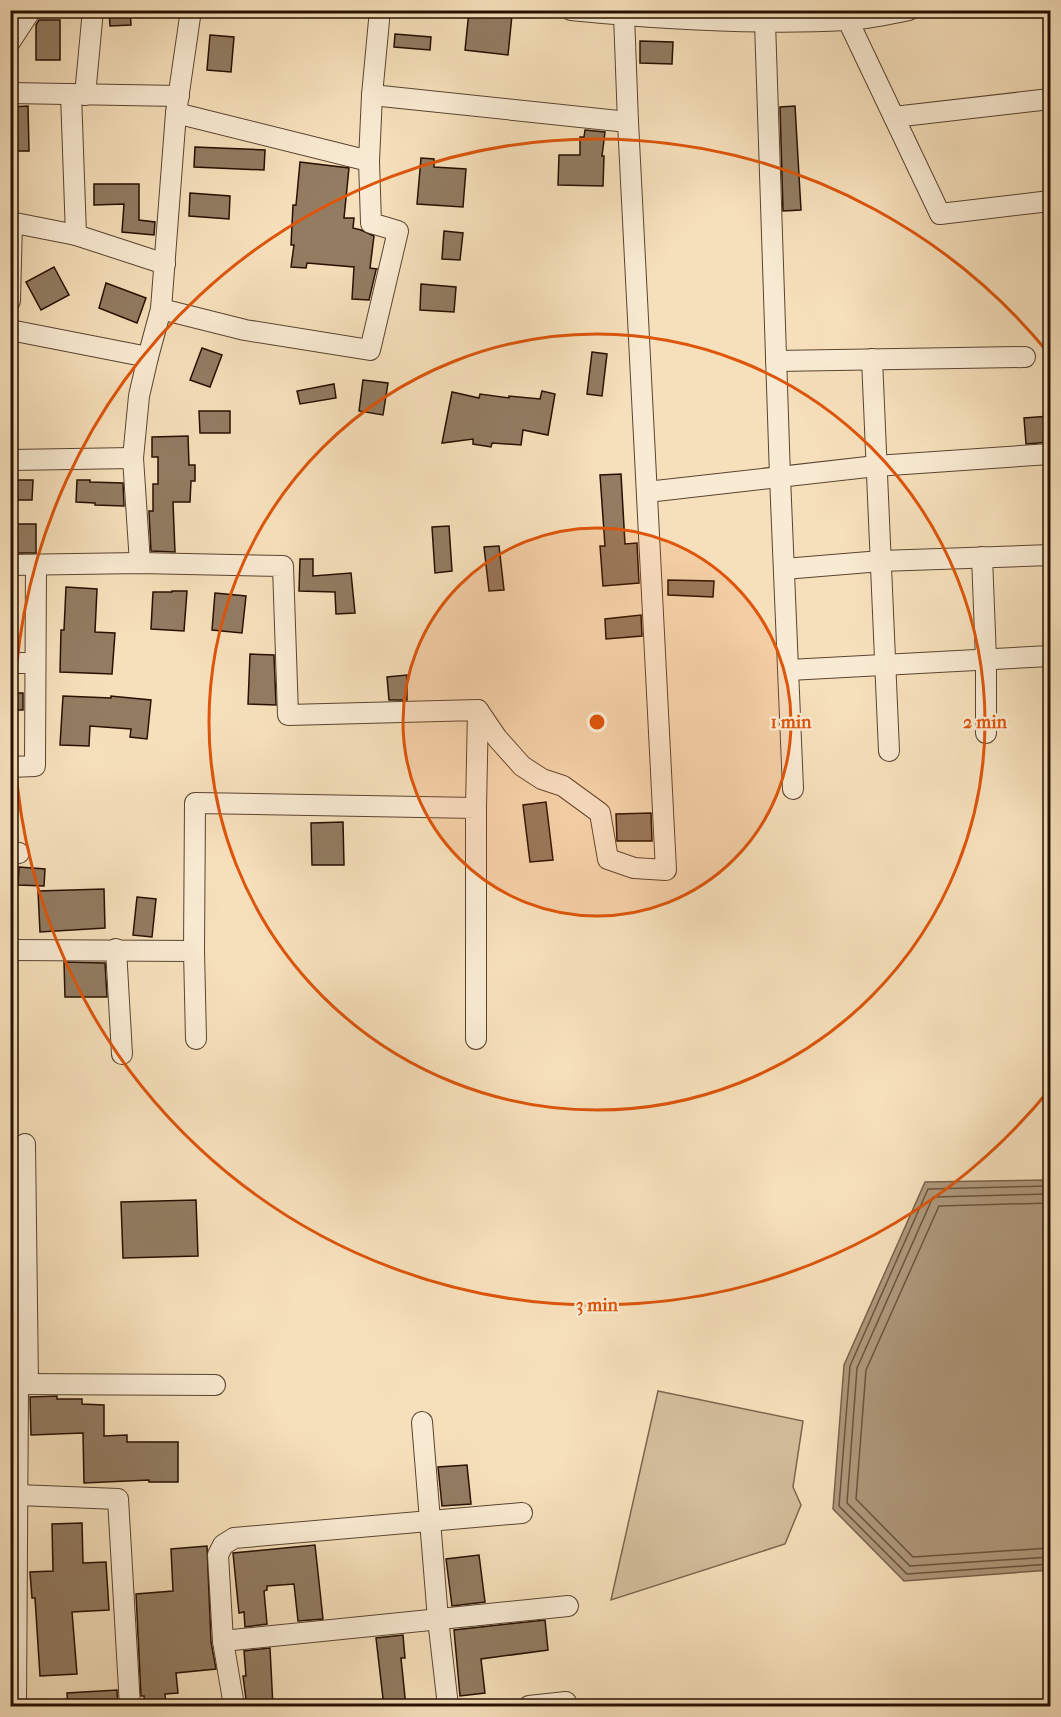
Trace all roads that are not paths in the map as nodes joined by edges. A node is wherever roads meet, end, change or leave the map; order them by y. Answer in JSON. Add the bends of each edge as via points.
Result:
{"nodes":[{"id":1,"x":32,"y":10,"type":"edge"},
{"id":2,"x":93,"y":10,"type":"edge"},
{"id":3,"x":191,"y":10,"type":"edge"},
{"id":4,"x":380,"y":10,"type":"edge"},
{"id":5,"x":571,"y":10,"type":"edge"},
{"id":6,"x":909,"y":10,"type":"edge"},
{"id":7,"x":624,"y":15,"type":"junction"},
{"id":8,"x":846,"y":15,"type":"edge"},
{"id":9,"x":765,"y":22,"type":"junction"},
{"id":10,"x":10,"y":42,"type":"edge"},
{"id":11,"x":10,"y":93,"type":"edge"},
{"id":12,"x":78,"y":94,"type":"junction"},
{"id":13,"x":372,"y":95,"type":"junction"},
{"id":14,"x":1050,"y":99,"type":"edge"},
{"id":15,"x":178,"y":105,"type":"junction"},
{"id":16,"x":894,"y":117,"type":"junction"},
{"id":17,"x":628,"y":122,"type":"junction"},
{"id":18,"x":369,"y":160,"type":"junction"},
{"id":19,"x":1050,"y":201,"type":"edge"},
{"id":20,"x":11,"y":222,"type":"edge"},
{"id":21,"x":76,"y":235,"type":"junction"},
{"id":22,"x":165,"y":264,"type":"junction"},
{"id":23,"x":10,"y":301,"type":"edge"},
{"id":24,"x":161,"y":309,"type":"junction"},
{"id":25,"x":10,"y":330,"type":"edge"},
{"id":26,"x":148,"y":357,"type":"junction"},
{"id":27,"x":1025,"y":357,"type":"dead end"},
{"id":28,"x":872,"y":359,"type":"junction"},
{"id":29,"x":776,"y":361,"type":"junction"},
{"id":30,"x":1050,"y":454,"type":"edge"},
{"id":31,"x":133,"y":458,"type":"junction"},
{"id":32,"x":10,"y":460,"type":"edge"},
{"id":33,"x":876,"y":466,"type":"junction"},
{"id":34,"x":780,"y":477,"type":"junction"},
{"id":35,"x":647,"y":492,"type":"junction"},
{"id":36,"x":1050,"y":555,"type":"edge"},
{"id":37,"x":981,"y":557,"type":"junction"},
{"id":38,"x":881,"y":561,"type":"junction"},
{"id":39,"x":140,"y":563,"type":"junction"},
{"id":40,"x":10,"y":565,"type":"edge"},
{"id":41,"x":36,"y":565,"type":"junction"},
{"id":42,"x":784,"y":569,"type":"junction"},
{"id":43,"x":1050,"y":656,"type":"edge"},
{"id":44,"x":986,"y":659,"type":"junction"},
{"id":45,"x":10,"y":663,"type":"edge"},
{"id":46,"x":35,"y":663,"type":"junction"},
{"id":47,"x":885,"y":665,"type":"junction"},
{"id":48,"x":789,"y":670,"type":"junction"},
{"id":49,"x":478,"y":710,"type":"junction"},
{"id":50,"x":986,"y":733,"type":"dead end"},
{"id":51,"x":890,"y":751,"type":"dead end"},
{"id":52,"x":10,"y":767,"type":"edge"},
{"id":53,"x":793,"y":789,"type":"dead end"},
{"id":54,"x":476,"y":807,"type":"junction"},
{"id":55,"x":10,"y":950,"type":"edge"},
{"id":56,"x":116,"y":950,"type":"junction"},
{"id":57,"x":194,"y":951,"type":"junction"},
{"id":58,"x":196,"y":1039,"type":"dead end"},
{"id":59,"x":476,"y":1039,"type":"dead end"},
{"id":60,"x":122,"y":1054,"type":"dead end"},
{"id":61,"x":25,"y":1144,"type":"dead end"},
{"id":62,"x":18,"y":1257,"type":"edge"},
{"id":63,"x":19,"y":1384,"type":"edge"},
{"id":64,"x":214,"y":1385,"type":"dead end"},
{"id":65,"x":422,"y":1422,"type":"dead end"},
{"id":66,"x":18,"y":1495,"type":"junction"},
{"id":67,"x":522,"y":1513,"type":"dead end"},
{"id":68,"x":429,"y":1521,"type":"junction"},
{"id":69,"x":568,"y":1606,"type":"dead end"},
{"id":70,"x":438,"y":1619,"type":"junction"},
{"id":71,"x":224,"y":1641,"type":"junction"},
{"id":72,"x":566,"y":1702,"type":"dead end"},
{"id":73,"x":16,"y":1707,"type":"edge"},
{"id":74,"x":130,"y":1707,"type":"edge"},
{"id":75,"x":234,"y":1707,"type":"edge"},
{"id":76,"x":448,"y":1707,"type":"edge"},
{"id":77,"x":529,"y":1707,"type":"edge"}],
"edges":[{"from":1,"to":10,"type":"street"},
{"from":2,"to":12,"type":"street"},
{"from":3,"to":15,"type":"street"},
{"from":4,"to":13,"type":"street"},
{"from":5,"to":7,"type":"street"},
{"from":6,"to":8,"type":"street"},
{"from":7,"to":9,"type":"street"},
{"from":7,"to":17,"type":"street"},
{"from":8,"to":9,"type":"street"},
{"from":8,"to":16,"type":"street"},
{"from":9,"to":29,"type":"street"},
{"from":11,"to":12,"type":"street"},
{"from":12,"to":15,"type":"street"},
{"from":12,"to":21,"type":"street"},
{"from":13,"to":17,"type":"street"},
{"from":13,"to":18,"type":"street"},
{"from":14,"to":16,"type":"street"},
{"from":15,"to":18,"type":"street"},
{"from":15,"to":22,"type":"street"},
{"from":16,"to":19,"type":"street","via":[[940,214]]},
{"from":17,"to":35,"type":"street"},
{"from":18,"to":24,"type":"street","via":[[372,223],[398,231],[370,350],[245,330]]},
{"from":20,"to":21,"type":"street"},
{"from":20,"to":23,"type":"street"},
{"from":21,"to":22,"type":"street"},
{"from":22,"to":24,"type":"street"},
{"from":24,"to":26,"type":"street"},
{"from":25,"to":26,"type":"street"},
{"from":26,"to":31,"type":"street","via":[[138,396]]},
{"from":27,"to":28,"type":"street"},
{"from":28,"to":29,"type":"street"},
{"from":28,"to":33,"type":"street"},
{"from":29,"to":34,"type":"street"},
{"from":30,"to":33,"type":"street"},
{"from":31,"to":32,"type":"street"},
{"from":31,"to":39,"type":"street"},
{"from":33,"to":34,"type":"street"},
{"from":33,"to":38,"type":"street"},
{"from":34,"to":35,"type":"street"},
{"from":34,"to":42,"type":"street"},
{"from":35,"to":49,"type":"street","via":[[666,870],[634,868],[608,859],[600,813],[563,786],[522,766]]},
{"from":36,"to":37,"type":"street"},
{"from":37,"to":38,"type":"street"},
{"from":37,"to":44,"type":"street"},
{"from":38,"to":42,"type":"street"},
{"from":38,"to":47,"type":"street"},
{"from":39,"to":41,"type":"street"},
{"from":39,"to":49,"type":"street","via":[[283,566],[288,715]]},
{"from":40,"to":41,"type":"street"},
{"from":41,"to":46,"type":"street"},
{"from":42,"to":48,"type":"street"},
{"from":43,"to":44,"type":"street"},
{"from":44,"to":47,"type":"street"},
{"from":44,"to":50,"type":"street"},
{"from":45,"to":46,"type":"street"},
{"from":46,"to":52,"type":"street","via":[[35,766]]},
{"from":47,"to":48,"type":"street"},
{"from":47,"to":51,"type":"street"},
{"from":48,"to":53,"type":"street"},
{"from":49,"to":54,"type":"street"},
{"from":54,"to":57,"type":"street","via":[[195,803]]},
{"from":54,"to":59,"type":"street"},
{"from":55,"to":56,"type":"street"},
{"from":56,"to":57,"type":"street"},
{"from":56,"to":60,"type":"street"},
{"from":57,"to":58,"type":"street"},
{"from":61,"to":62,"type":"street"},
{"from":62,"to":63,"type":"street"},
{"from":63,"to":64,"type":"street"},
{"from":63,"to":66,"type":"street"},
{"from":65,"to":68,"type":"street"},
{"from":66,"to":73,"type":"street"},
{"from":66,"to":74,"type":"street","via":[[118,1499]]},
{"from":67,"to":68,"type":"street"},
{"from":68,"to":70,"type":"street"},
{"from":68,"to":71,"type":"street","via":[[234,1538],[223,1545],[218,1556]]},
{"from":69,"to":70,"type":"street"},
{"from":70,"to":71,"type":"street"},
{"from":70,"to":76,"type":"street"},
{"from":71,"to":75,"type":"street"},
{"from":72,"to":77,"type":"street"}]}
